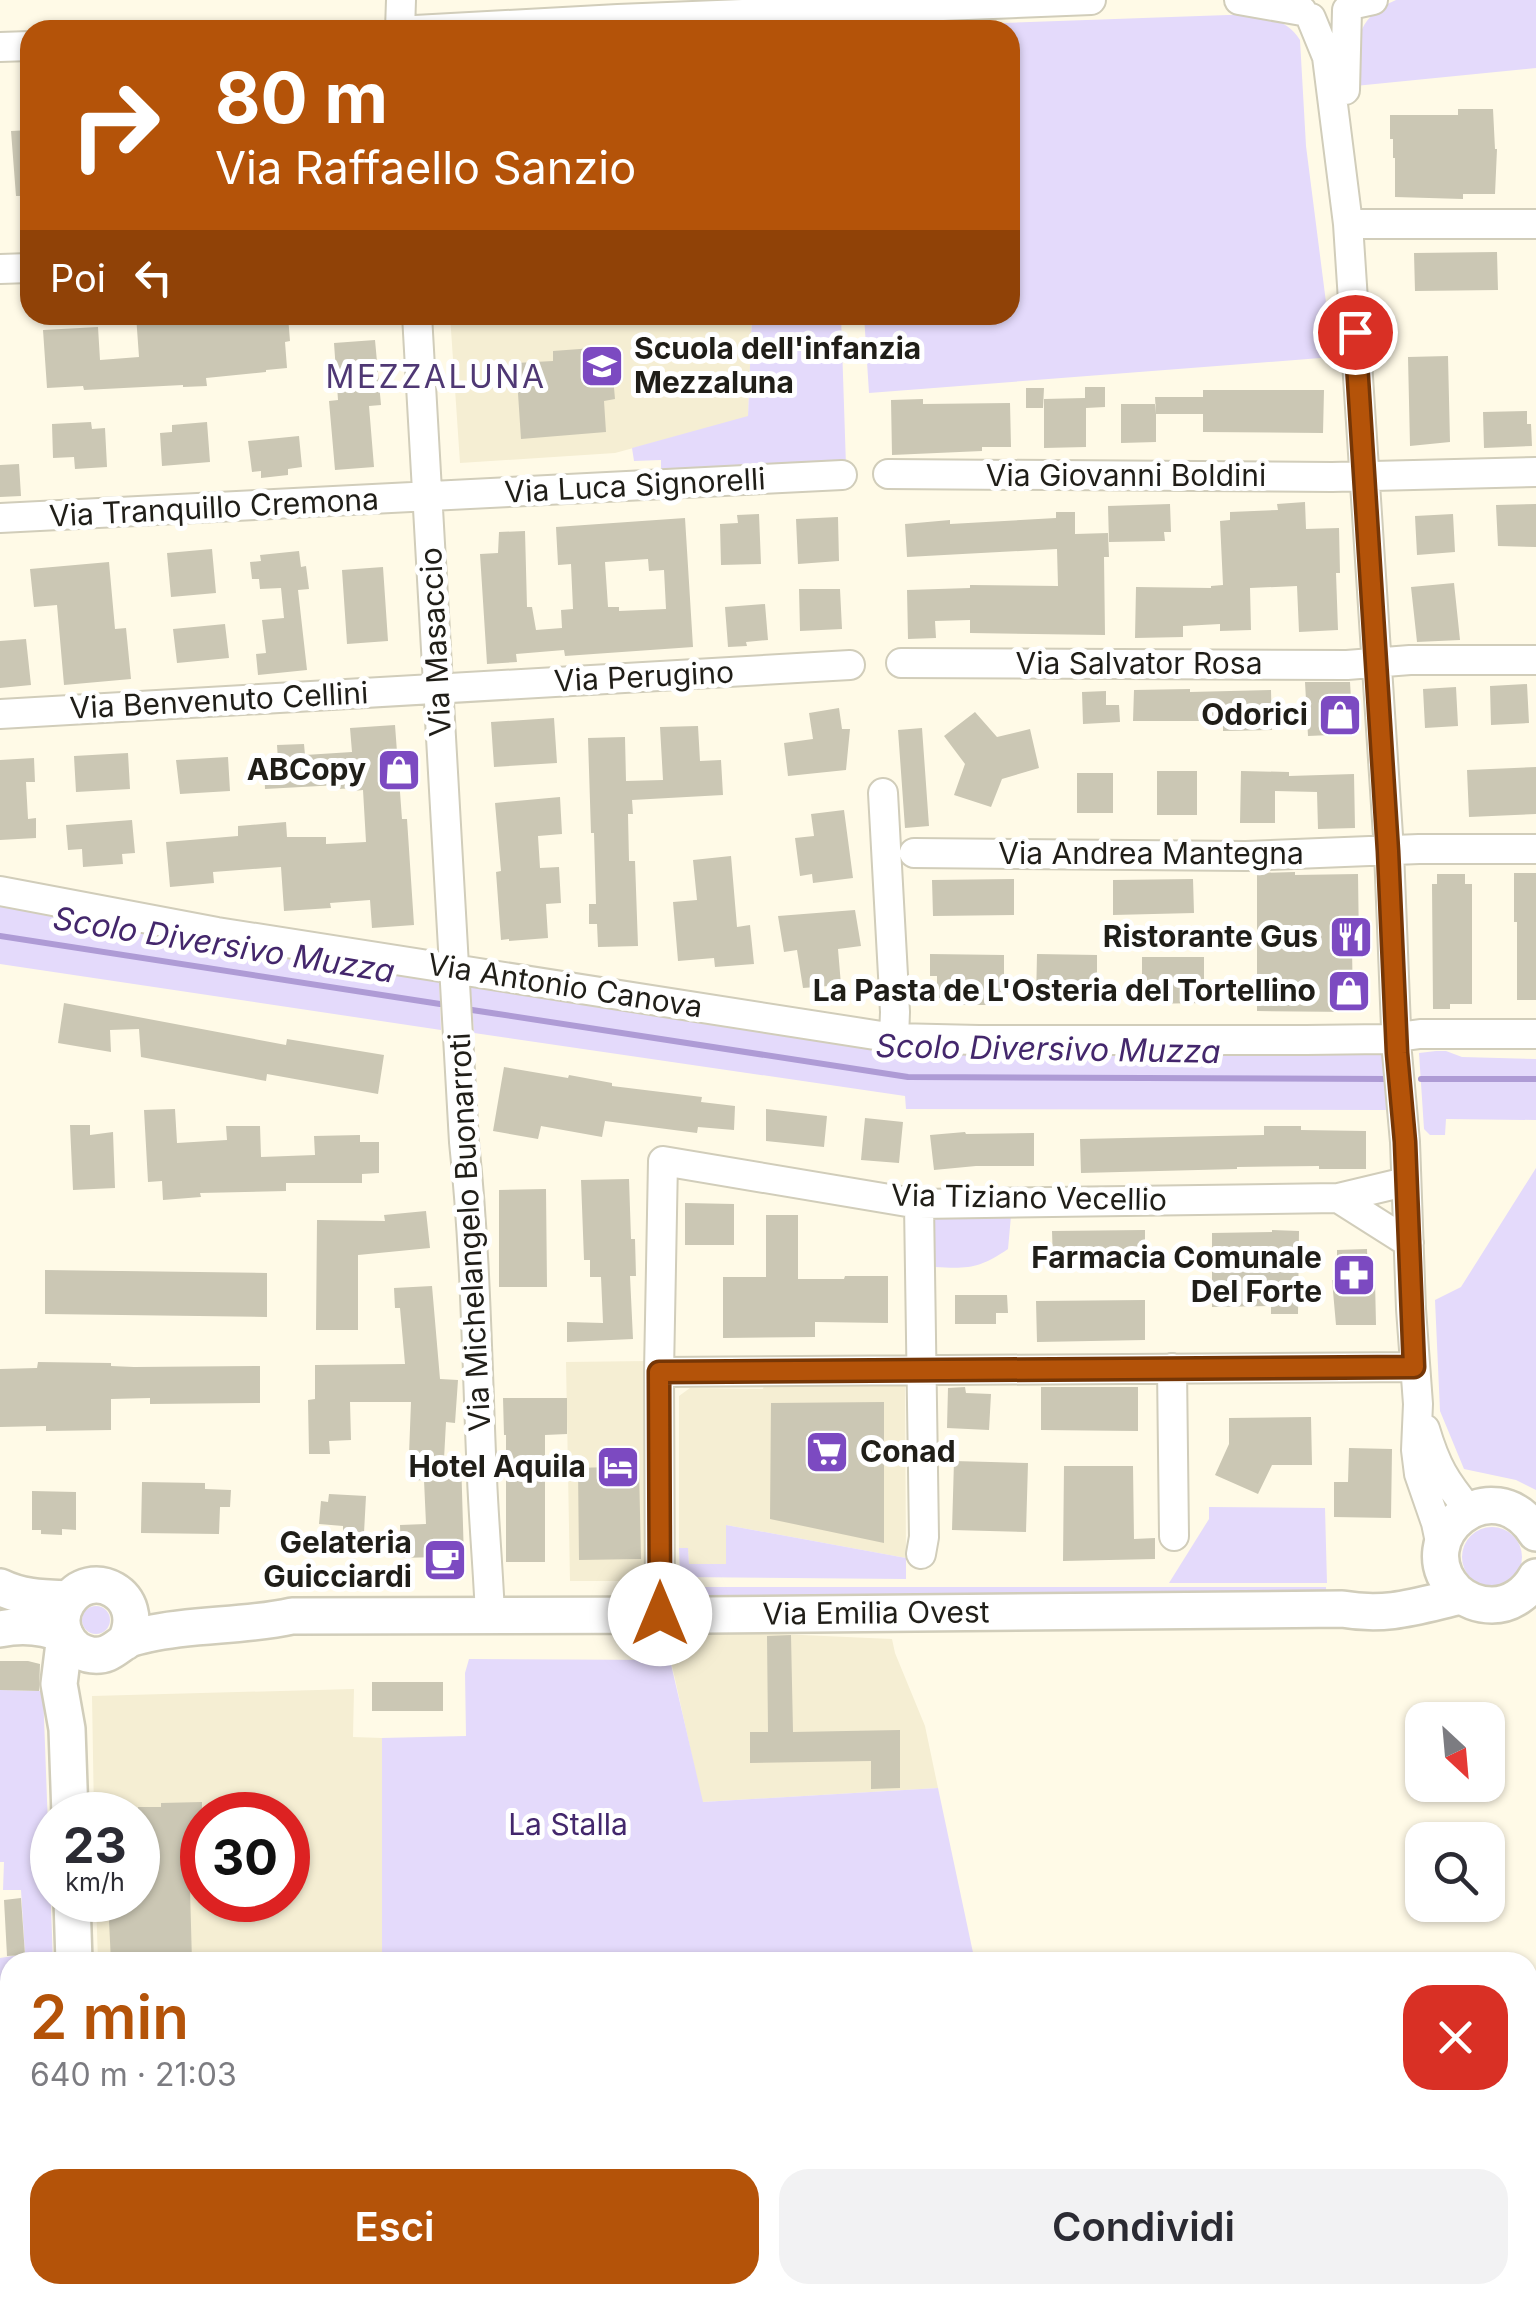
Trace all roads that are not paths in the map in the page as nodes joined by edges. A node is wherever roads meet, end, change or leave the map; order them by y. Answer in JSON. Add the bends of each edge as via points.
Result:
{"nodes":[{"id":1,"x":1091,"y":0,"type":"edge"},
{"id":2,"x":1238,"y":0,"type":"edge"},
{"id":3,"x":1355,"y":4,"type":"edge"},
{"id":4,"x":1303,"y":10,"type":"edge"},
{"id":5,"x":600,"y":20,"type":"edge"},
{"id":6,"x":1342,"y":171,"type":"junction"},
{"id":7,"x":1348,"y":224,"type":"junction"},
{"id":8,"x":1536,"y":224,"type":"edge"},
{"id":9,"x":418,"y":325,"type":"edge"},
{"id":10,"x":1536,"y":472,"type":"edge"},
{"id":11,"x":888,"y":474,"type":"dead end"},
{"id":12,"x":842,"y":475,"type":"dead end"},
{"id":13,"x":1365,"y":476,"type":"junction"},
{"id":14,"x":428,"y":498,"type":"junction"},
{"id":15,"x":0,"y":518,"type":"edge"},
{"id":16,"x":1536,"y":660,"type":"edge"},
{"id":17,"x":901,"y":663,"type":"dead end"},
{"id":18,"x":1376,"y":663,"type":"junction"},
{"id":19,"x":850,"y":664,"type":"dead end"},
{"id":20,"x":439,"y":688,"type":"junction"},
{"id":21,"x":0,"y":714,"type":"edge"},
{"id":22,"x":882,"y":793,"type":"dead end"},
{"id":23,"x":1536,"y":849,"type":"edge"},
{"id":24,"x":1388,"y":851,"type":"junction"},
{"id":25,"x":914,"y":852,"type":"dead end"},
{"id":26,"x":0,"y":892,"type":"edge"},
{"id":27,"x":455,"y":968,"type":"junction"},
{"id":28,"x":1536,"y":1034,"type":"edge"},
{"id":29,"x":894,"y":1038,"type":"junction"},
{"id":30,"x":1397,"y":1038,"type":"junction"},
{"id":31,"x":1405,"y":1182,"type":"junction"},
{"id":32,"x":1338,"y":1198,"type":"junction"},
{"id":33,"x":919,"y":1204,"type":"junction"},
{"id":34,"x":1364,"y":1213,"type":"junction"},
{"id":35,"x":1407,"y":1213,"type":"junction"},
{"id":36,"x":1409,"y":1243,"type":"junction"},
{"id":37,"x":1414,"y":1367,"type":"junction"},
{"id":38,"x":1172,"y":1368,"type":"junction"},
{"id":39,"x":921,"y":1370,"type":"junction"},
{"id":40,"x":659,"y":1372,"type":"junction"},
{"id":41,"x":1418,"y":1404,"type":"junction"},
{"id":42,"x":1470,"y":1510,"type":"junction"},
{"id":43,"x":1536,"y":1534,"type":"edge"},
{"id":44,"x":1174,"y":1536,"type":"dead end"},
{"id":45,"x":922,"y":1554,"type":"dead end"},
{"id":46,"x":1441,"y":1554,"type":"junction"},
{"id":47,"x":0,"y":1587,"type":"edge"},
{"id":48,"x":1530,"y":1589,"type":"edge"},
{"id":49,"x":1461,"y":1596,"type":"junction"},
{"id":50,"x":70,"y":1598,"type":"junction"},
{"id":51,"x":126,"y":1600,"type":"junction"},
{"id":52,"x":1342,"y":1610,"type":"junction"},
{"id":53,"x":660,"y":1614,"type":"junction"},
{"id":54,"x":490,"y":1615,"type":"junction"},
{"id":55,"x":292,"y":1616,"type":"junction"},
{"id":56,"x":0,"y":1629,"type":"edge"},
{"id":57,"x":64,"y":1634,"type":"junction"},
{"id":58,"x":114,"y":1648,"type":"junction"},
{"id":59,"x":67,"y":1729,"type":"junction"},
{"id":60,"x":69,"y":1792,"type":"edge"},
{"id":61,"x":73,"y":1922,"type":"edge"},
{"id":62,"x":74,"y":1952,"type":"edge"}],
"edges":[{"from":1,"to":5,"type":"street"},
{"from":2,"to":4,"type":"street"},
{"from":3,"to":4,"type":"street","via":[[1330,20]]},
{"from":3,"to":6,"type":"street"},
{"from":4,"to":6,"type":"street","via":[[1327,57]]},
{"from":6,"to":7,"type":"street"},
{"from":7,"to":8,"type":"street"},
{"from":7,"to":13,"type":"street"},
{"from":9,"to":14,"type":"street","name":"Via Masaccio"},
{"from":10,"to":13,"type":"street","name":"Via Giovanni Boldini"},
{"from":11,"to":13,"type":"street","name":"Via Giovanni Boldini"},
{"from":12,"to":14,"type":"street","name":"Via Luca Signorelli"},
{"from":13,"to":18,"type":"street"},
{"from":14,"to":15,"type":"street","name":"Via Tranquillo Cremona"},
{"from":14,"to":20,"type":"street","name":"Via Masaccio"},
{"from":16,"to":18,"type":"street","name":"Via Salvator Rosa"},
{"from":17,"to":18,"type":"street","name":"Via Salvator Rosa"},
{"from":18,"to":24,"type":"street"},
{"from":19,"to":20,"type":"street","name":"Via Perugino"},
{"from":20,"to":21,"type":"street","name":"Via Benvenuto Cellini"},
{"from":20,"to":27,"type":"street","name":"Via Masaccio"},
{"from":22,"to":29,"type":"street"},
{"from":23,"to":24,"type":"street","name":"Via Andrea Mantegna"},
{"from":24,"to":25,"type":"street","name":"Via Andrea Mantegna"},
{"from":24,"to":30,"type":"street"},
{"from":26,"to":27,"type":"street","name":"Via Antonio Canova"},
{"from":27,"to":29,"type":"street","name":"Via Antonio Canova"},
{"from":27,"to":54,"type":"street","name":"Via Michelangelo Buonarroti"},
{"from":28,"to":30,"type":"street","name":"Via Antonio Canova"},
{"from":29,"to":30,"type":"street","name":"Via Antonio Canova"},
{"from":30,"to":31,"type":"street"},
{"from":31,"to":32,"type":"street","name":"Via Tiziano Vecellio"},
{"from":31,"to":35,"type":"street"},
{"from":32,"to":33,"type":"street","name":"Via Tiziano Vecellio"},
{"from":32,"to":34,"type":"street"},
{"from":33,"to":39,"type":"street"},
{"from":33,"to":40,"type":"street","name":"Via Tiziano Vecellio","via":[[663,1161]]},
{"from":34,"to":35,"type":"street"},
{"from":34,"to":36,"type":"street"},
{"from":35,"to":36,"type":"street"},
{"from":36,"to":37,"type":"street"},
{"from":37,"to":38,"type":"street"},
{"from":37,"to":41,"type":"street"},
{"from":38,"to":39,"type":"street"},
{"from":38,"to":44,"type":"street"},
{"from":39,"to":40,"type":"street"},
{"from":39,"to":45,"type":"street"},
{"from":40,"to":53,"type":"street"},
{"from":41,"to":42,"type":"street","via":[[1434,1460]]},
{"from":41,"to":46,"type":"street","via":[[1419,1474]]},
{"from":42,"to":43,"type":"main road","via":[[1501,1506]]},
{"from":42,"to":46,"type":"main road","name":"Via Emilia Ovest","via":[[1446,1533]]},
{"from":46,"to":49,"type":"main road"},
{"from":46,"to":52,"type":"main road","name":"Via Emilia Ovest","via":[[1413,1583]]},
{"from":47,"to":50,"type":"main road","name":"Via Emilia Ovest"},
{"from":48,"to":49,"type":"main road","name":"Via Emilia Ovest","via":[[1486,1605]]},
{"from":49,"to":52,"type":"main road","name":"Via Emilia Ovest","via":[[1398,1611]]},
{"from":50,"to":51,"type":"main road","name":"Via Emilia Ovest","via":[[94,1585]]},
{"from":50,"to":57,"type":"main road"},
{"from":51,"to":55,"type":"main road","name":"Via Emilia Ovest","via":[[262,1607]]},
{"from":51,"to":58,"type":"main road","via":[[132,1621]]},
{"from":52,"to":53,"type":"main road","name":"Via Emilia Ovest"},
{"from":53,"to":54,"type":"main road","name":"Via Emilia Ovest"},
{"from":54,"to":55,"type":"main road","name":"Via Emilia Ovest"},
{"from":55,"to":58,"type":"main road","name":"Via Emilia Ovest","via":[[172,1629]]},
{"from":56,"to":57,"type":"main road","via":[[26,1625]]},
{"from":57,"to":58,"type":"main road","via":[[93,1655]]},
{"from":57,"to":59,"type":"main road","via":[[59,1684]]},
{"from":58,"to":59,"type":"main road","via":[[76,1685]]},
{"from":59,"to":60,"type":"main road"},
{"from":61,"to":62,"type":"main road"}]}
